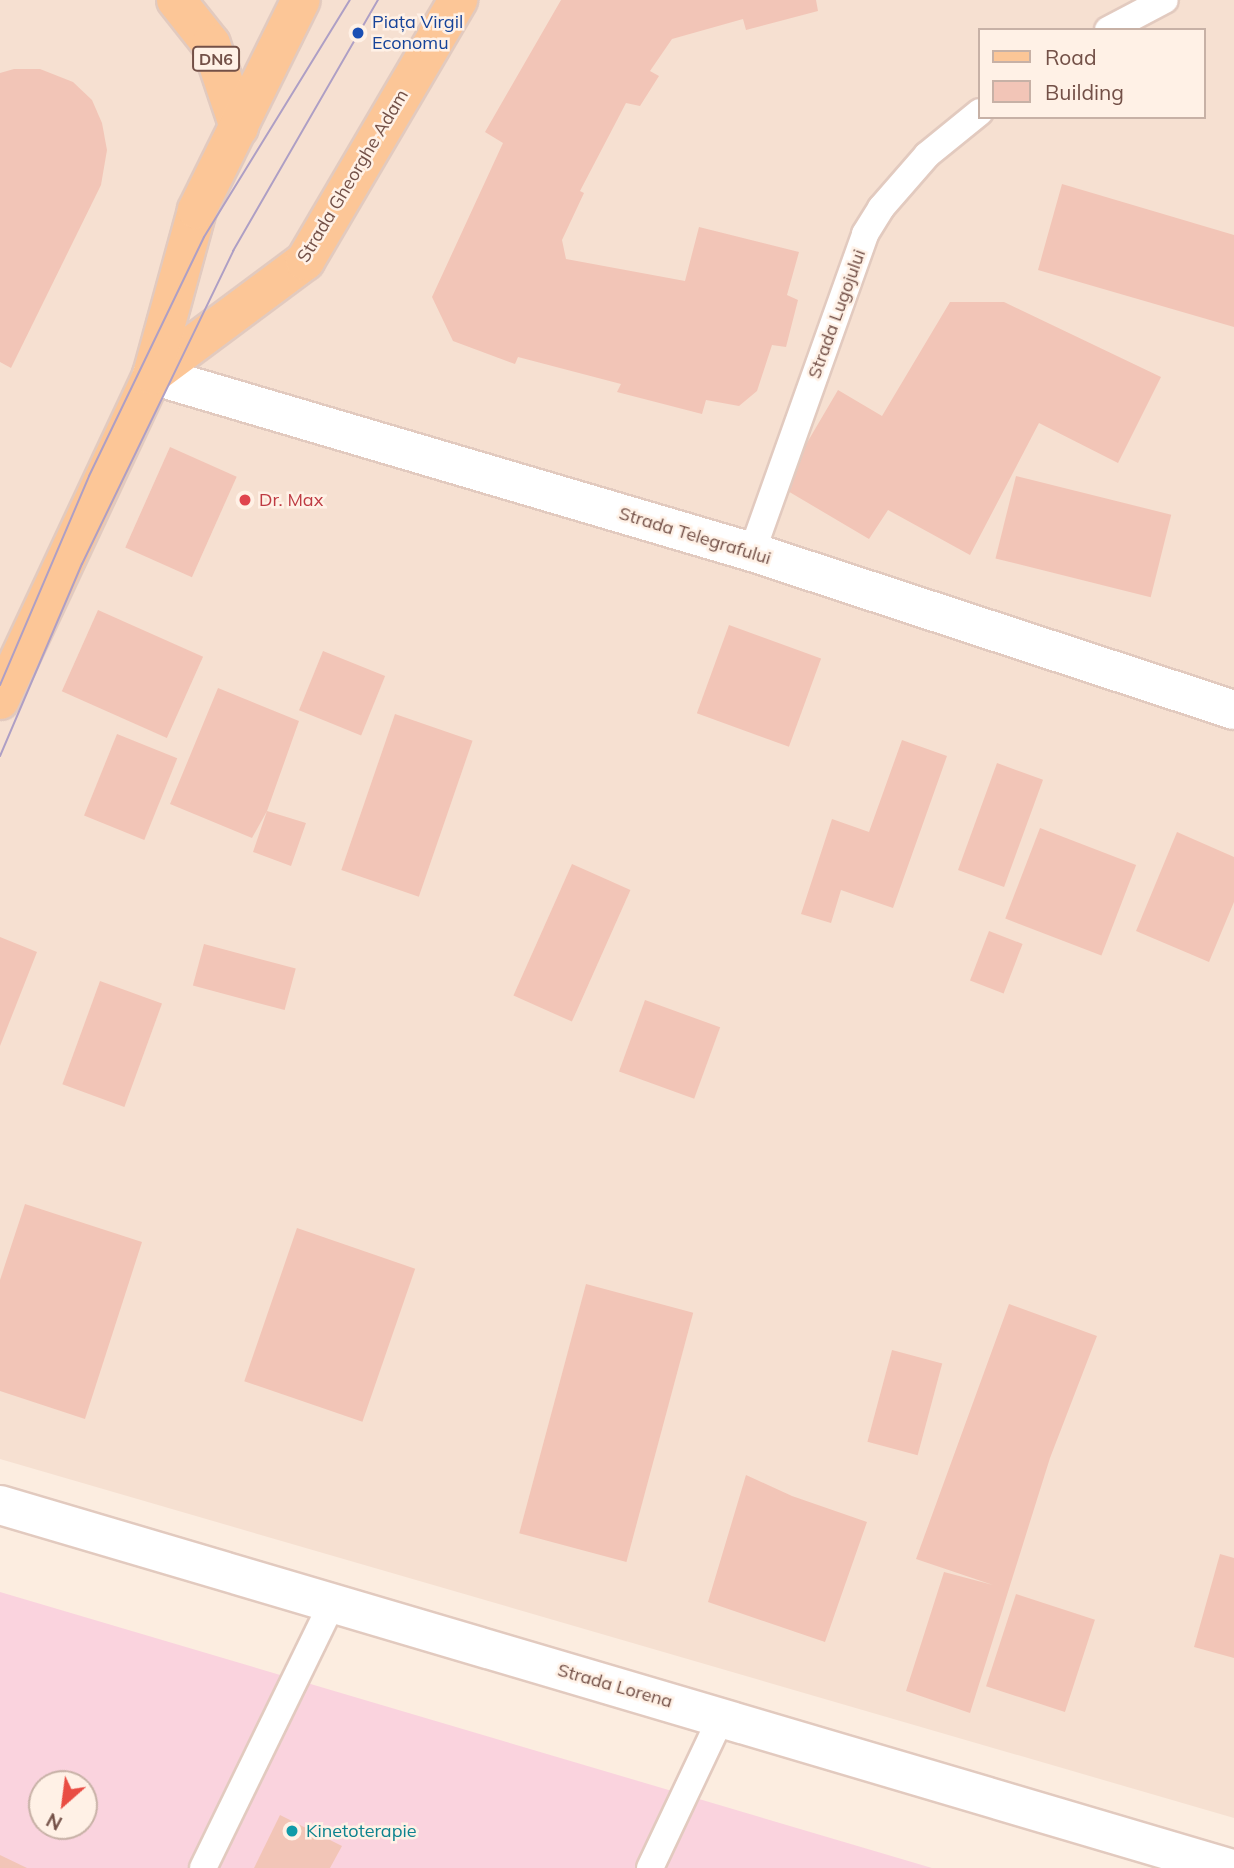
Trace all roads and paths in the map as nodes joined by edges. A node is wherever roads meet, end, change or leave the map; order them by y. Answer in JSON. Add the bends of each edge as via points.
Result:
{"nodes":[{"id":1,"x":176,"y":0,"type":"edge"},
{"id":2,"x":302,"y":0,"type":"edge"},
{"id":3,"x":458,"y":0,"type":"edge"},
{"id":4,"x":1165,"y":0,"type":"edge"},
{"id":5,"x":1112,"y":28,"type":"edge"},
{"id":6,"x":978,"y":113,"type":"edge"},
{"id":7,"x":239,"y":127,"type":"junction"},
{"id":8,"x":152,"y":375,"type":"junction"},
{"id":9,"x":752,"y":552,"type":"junction"},
{"id":10,"x":0,"y":700,"type":"edge"},
{"id":11,"x":1234,"y":710,"type":"edge"},
{"id":12,"x":0,"y":1505,"type":"edge"},
{"id":13,"x":332,"y":1603,"type":"junction"},
{"id":14,"x":721,"y":1718,"type":"junction"},
{"id":15,"x":203,"y":1868,"type":"edge"},
{"id":16,"x":650,"y":1868,"type":"edge"},
{"id":17,"x":1228,"y":1868,"type":"edge"}],
"edges":[{"from":1,"to":7,"type":"main road","number":"DN6","via":[[211,44]]},
{"from":2,"to":7,"type":"main road","name":"Strada Gheorghe Adam"},
{"from":3,"to":8,"type":"main road","name":"Strada Gheorghe Adam","via":[[305,261]]},
{"from":4,"to":5,"type":"lane"},
{"from":6,"to":9,"type":"lane","name":"Strada Lugojului","via":[[928,155],[881,208],[866,234]]},
{"from":7,"to":8,"type":"main road","name":"Strada Gheorghe Adam","via":[[197,210]]},
{"from":8,"to":9,"type":"street","name":"Strada Telegrafului"},
{"from":8,"to":10,"type":"main road","name":"Strada Gheorghe Adam"},
{"from":9,"to":11,"type":"street","name":"Strada Telegrafului"},
{"from":12,"to":13,"type":"street","name":"Strada Lorena"},
{"from":13,"to":14,"type":"street","name":"Strada Lorena"},
{"from":13,"to":15,"type":"lane"},
{"from":14,"to":16,"type":"lane"},
{"from":14,"to":17,"type":"street","name":"Strada Lorena"}]}
